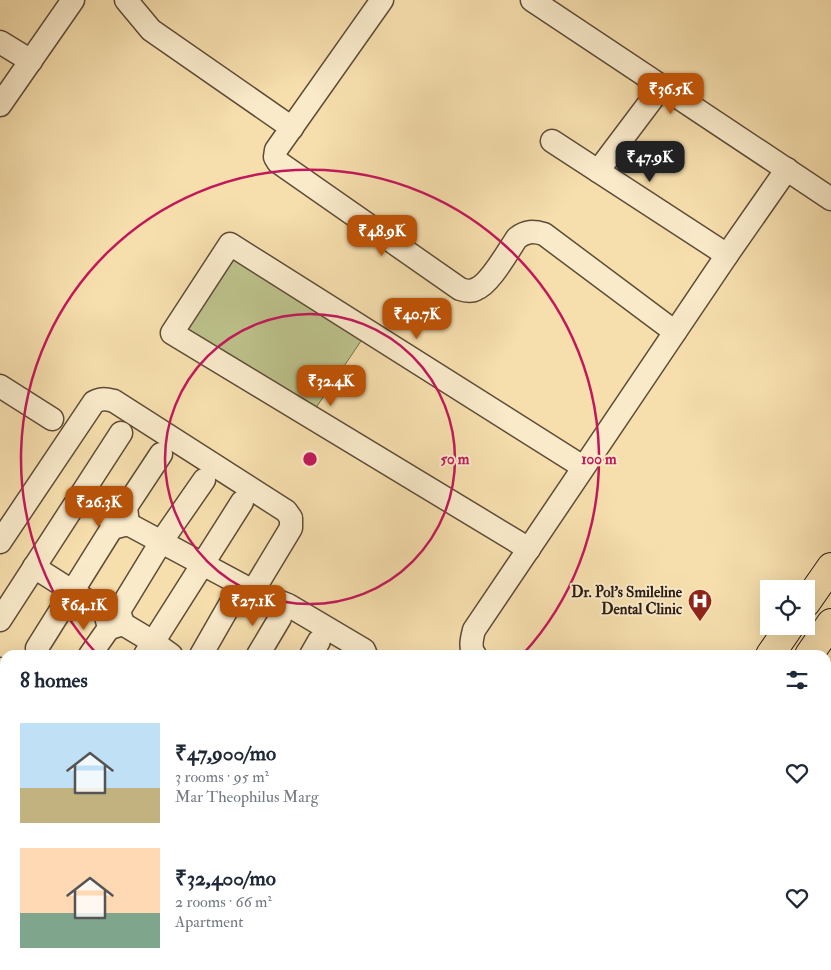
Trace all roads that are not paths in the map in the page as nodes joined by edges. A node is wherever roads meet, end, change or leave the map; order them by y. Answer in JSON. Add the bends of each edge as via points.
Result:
{"nodes":[{"id":1,"x":73,"y":0,"type":"edge"},
{"id":2,"x":126,"y":0,"type":"edge"},
{"id":3,"x":532,"y":0,"type":"edge"},
{"id":4,"x":376,"y":2,"type":"edge"},
{"id":5,"x":0,"y":42,"type":"edge"},
{"id":6,"x":31,"y":61,"type":"junction"},
{"id":7,"x":662,"y":86,"type":"junction"},
{"id":8,"x":0,"y":105,"type":"edge"},
{"id":9,"x":292,"y":128,"type":"junction"},
{"id":10,"x":552,"y":141,"type":"dead end"},
{"id":11,"x":787,"y":169,"type":"junction"},
{"id":12,"x":598,"y":171,"type":"junction"},
{"id":13,"x":831,"y":199,"type":"edge"},
{"id":14,"x":727,"y":255,"type":"junction"},
{"id":15,"x":675,"y":332,"type":"junction"},
{"id":16,"x":0,"y":386,"type":"edge"},
{"id":17,"x":52,"y":419,"type":"dead end"},
{"id":18,"x":121,"y":433,"type":"dead end"},
{"id":19,"x":161,"y":454,"type":"dead end"},
{"id":20,"x":584,"y":467,"type":"junction"},
{"id":21,"x":204,"y":480,"type":"dead end"},
{"id":22,"x":82,"y":493,"type":"junction"},
{"id":23,"x":242,"y":502,"type":"dead end"},
{"id":24,"x":119,"y":518,"type":"junction"},
{"id":25,"x":0,"y":540,"type":"edge"},
{"id":26,"x":161,"y":542,"type":"junction"},
{"id":27,"x":529,"y":548,"type":"junction"},
{"id":28,"x":202,"y":564,"type":"junction"},
{"id":29,"x":831,"y":567,"type":"edge"},
{"id":30,"x":34,"y":568,"type":"junction"},
{"id":31,"x":247,"y":588,"type":"junction"},
{"id":32,"x":815,"y":590,"type":"edge"},
{"id":33,"x":73,"y":592,"type":"junction"},
{"id":34,"x":280,"y":618,"type":"dead end"},
{"id":35,"x":114,"y":619,"type":"junction"},
{"id":36,"x":0,"y":620,"type":"edge"},
{"id":37,"x":831,"y":623,"type":"edge"},
{"id":38,"x":784,"y":635,"type":"edge"},
{"id":39,"x":37,"y":648,"type":"dead end"},
{"id":40,"x":149,"y":648,"type":"edge"},
{"id":41,"x":93,"y":650,"type":"edge"},
{"id":42,"x":204,"y":650,"type":"edge"},
{"id":43,"x":261,"y":650,"type":"edge"},
{"id":44,"x":364,"y":650,"type":"edge"},
{"id":45,"x":472,"y":650,"type":"edge"},
{"id":46,"x":773,"y":650,"type":"edge"},
{"id":47,"x":812,"y":650,"type":"edge"}],
"edges":[{"from":1,"to":6,"type":"street"},
{"from":2,"to":9,"type":"street","via":[[150,30]]},
{"from":3,"to":7,"type":"street"},
{"from":4,"to":9,"type":"street"},
{"from":5,"to":6,"type":"street"},
{"from":6,"to":8,"type":"street"},
{"from":7,"to":11,"type":"street"},
{"from":7,"to":12,"type":"street"},
{"from":9,"to":15,"type":"street","via":[[276,150],[278,162],[460,289],[478,289],[517,238],[534,231],[544,234]]},
{"from":10,"to":12,"type":"street"},
{"from":11,"to":13,"type":"street"},
{"from":11,"to":14,"type":"street"},
{"from":12,"to":14,"type":"street"},
{"from":14,"to":15,"type":"street"},
{"from":15,"to":20,"type":"street"},
{"from":16,"to":17,"type":"street"},
{"from":18,"to":22,"type":"street"},
{"from":19,"to":24,"type":"street"},
{"from":20,"to":27,"type":"street"},
{"from":20,"to":27,"type":"street","via":[[230,244],[172,333]]},
{"from":21,"to":26,"type":"street"},
{"from":22,"to":24,"type":"street"},
{"from":22,"to":30,"type":"street"},
{"from":23,"to":28,"type":"street"},
{"from":24,"to":26,"type":"street"},
{"from":24,"to":33,"type":"street"},
{"from":25,"to":31,"type":"street","via":[[94,402],[106,399],[286,511],[291,518],[291,528]]},
{"from":26,"to":28,"type":"street"},
{"from":26,"to":35,"type":"street"},
{"from":27,"to":45,"type":"street","via":[[474,630]]},
{"from":28,"to":31,"type":"street"},
{"from":28,"to":40,"type":"street"},
{"from":29,"to":32,"type":"main road"},
{"from":30,"to":33,"type":"street"},
{"from":30,"to":36,"type":"street"},
{"from":31,"to":42,"type":"street"},
{"from":31,"to":44,"type":"street","via":[[288,605]]},
{"from":33,"to":35,"type":"street"},
{"from":33,"to":39,"type":"street"},
{"from":34,"to":43,"type":"street"},
{"from":35,"to":40,"type":"street"},
{"from":35,"to":41,"type":"street"},
{"from":37,"to":47,"type":"main road"},
{"from":38,"to":46,"type":"main road"}]}
